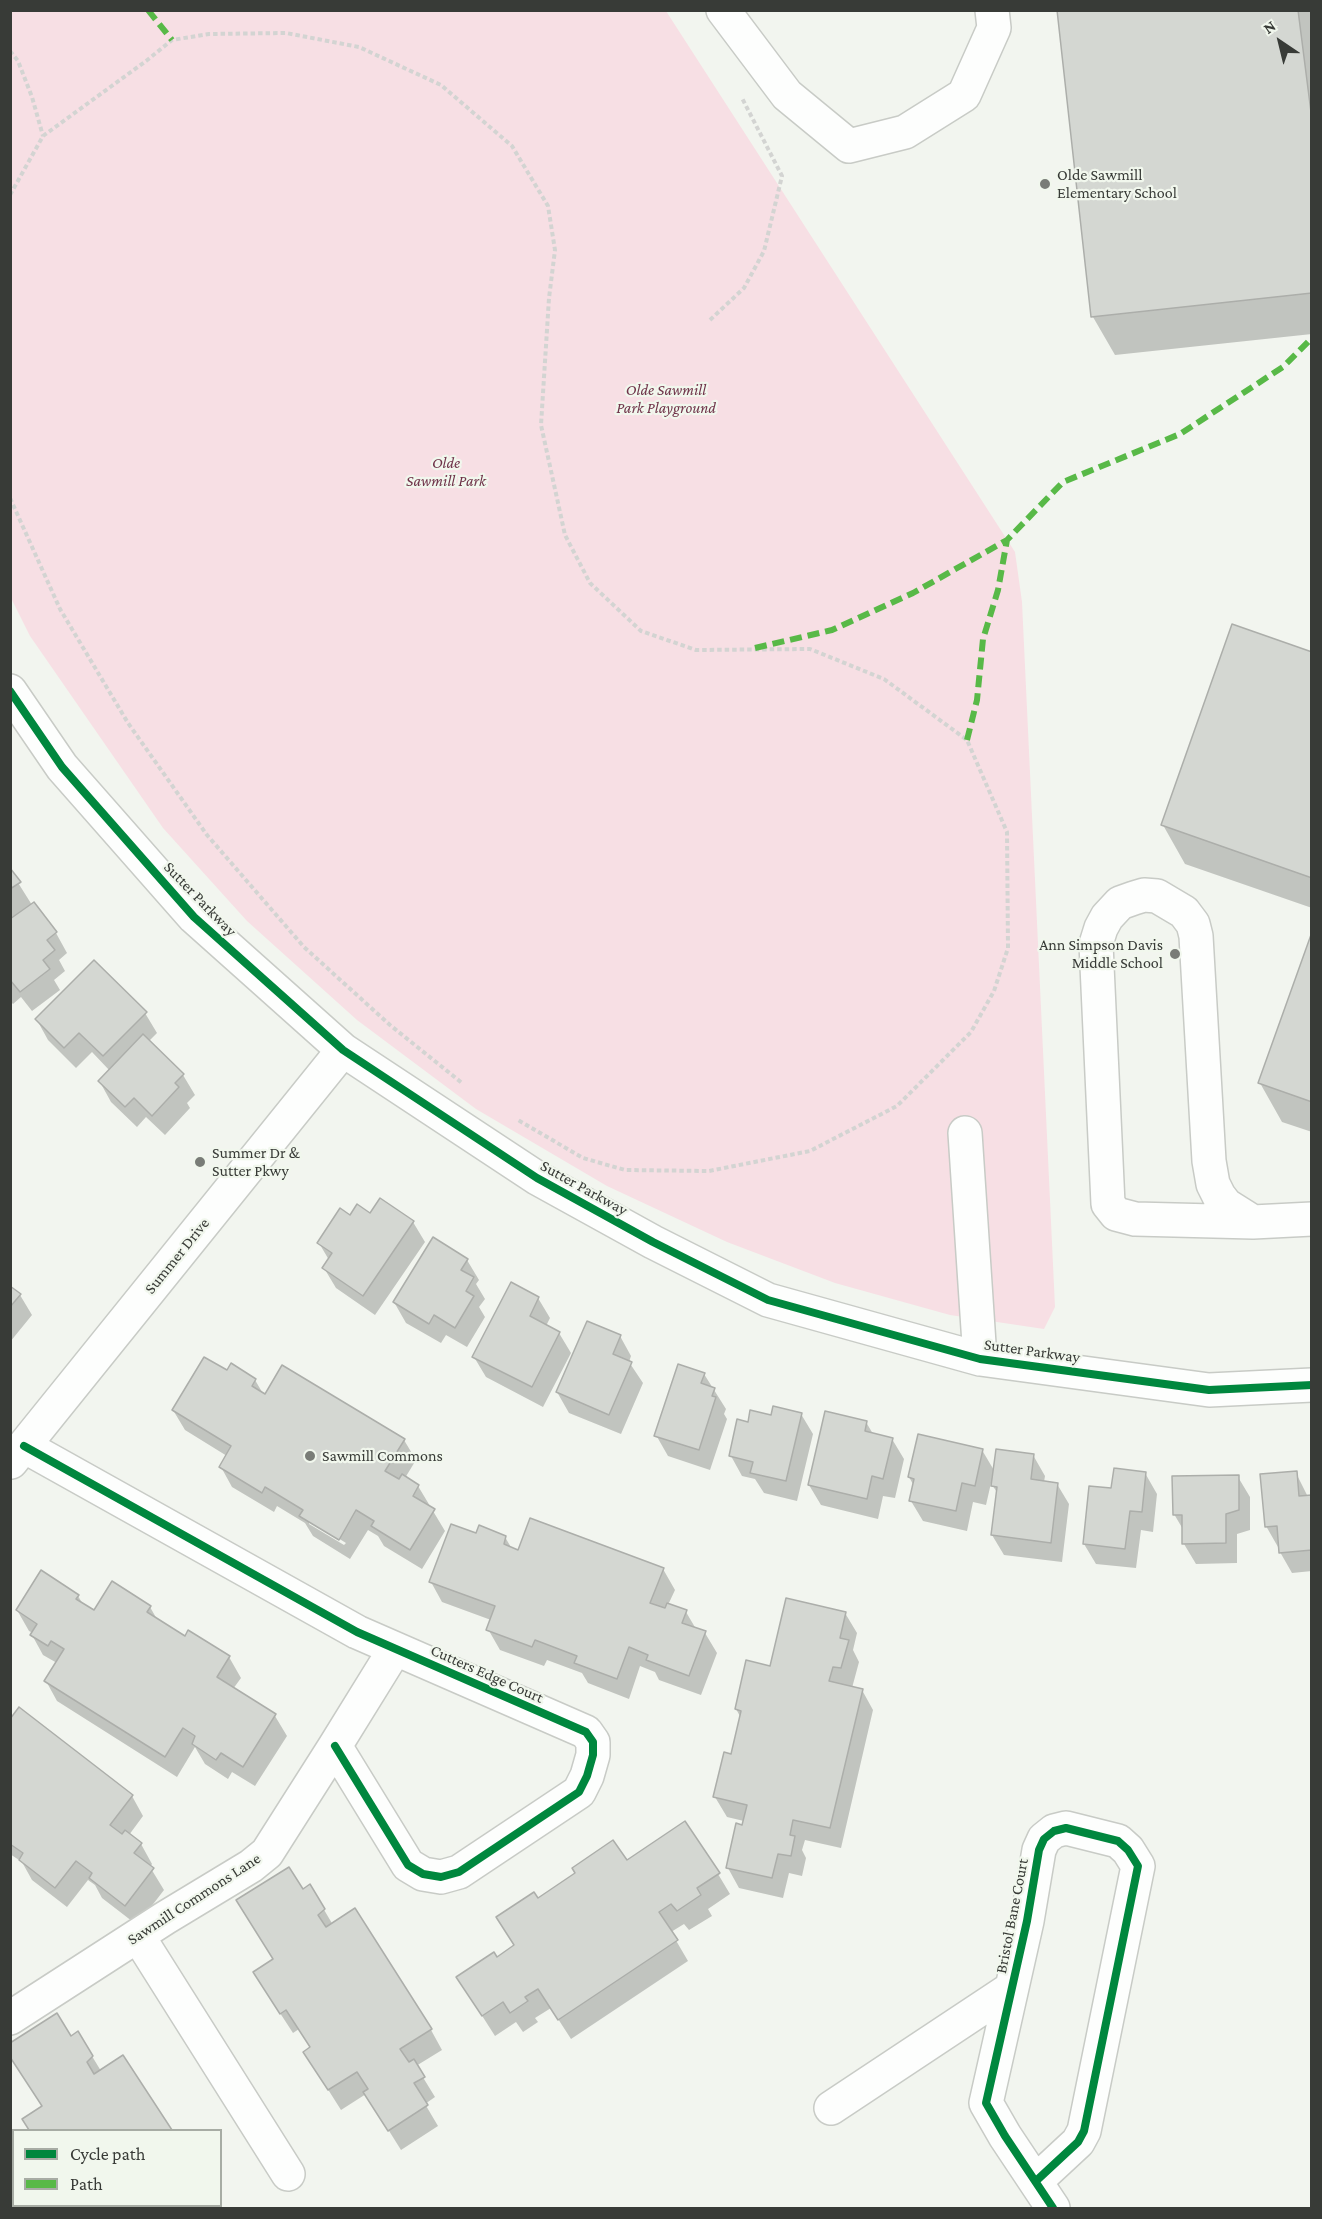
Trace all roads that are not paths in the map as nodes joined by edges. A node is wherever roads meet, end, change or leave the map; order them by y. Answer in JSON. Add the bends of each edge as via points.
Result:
{"nodes":[{"id":1,"x":723,"y":10,"type":"edge"},
{"id":2,"x":992,"y":10,"type":"edge"},
{"id":3,"x":10,"y":691,"type":"edge"},
{"id":4,"x":343,"y":1050,"type":"junction"},
{"id":5,"x":965,"y":1133,"type":"dead end"},
{"id":6,"x":1311,"y":1219,"type":"edge"},
{"id":7,"x":1252,"y":1222,"type":"junction"},
{"id":8,"x":980,"y":1359,"type":"junction"},
{"id":9,"x":1311,"y":1385,"type":"edge"},
{"id":10,"x":17,"y":1454,"type":"edge"},
{"id":11,"x":395,"y":1649,"type":"junction"},
{"id":12,"x":336,"y":1746,"type":"junction"},
{"id":13,"x":138,"y":1936,"type":"junction"},
{"id":14,"x":1012,"y":1988,"type":"junction"},
{"id":15,"x":10,"y":2018,"type":"edge"},
{"id":16,"x":831,"y":2108,"type":"dead end"},
{"id":17,"x":288,"y":2174,"type":"dead end"},
{"id":18,"x":1036,"y":2181,"type":"junction"},
{"id":19,"x":1053,"y":2208,"type":"edge"}],
"edges":[{"from":1,"to":2,"type":"street","via":[[787,95],[849,146],[905,132],[963,95],[994,28]]},
{"from":3,"to":4,"type":"street","name":"Sutter Parkway","via":[[62,767],[194,916]]},
{"from":4,"to":8,"type":"street","name":"Sutter Parkway","via":[[537,1178],[768,1300]]},
{"from":4,"to":10,"type":"street","name":"Summer Drive"},
{"from":5,"to":8,"type":"street"},
{"from":6,"to":7,"type":"street"},
{"from":7,"to":7,"type":"street","via":[[1219,1196],[1209,1161],[1193,924],[1184,912],[1157,896],[1144,895],[1120,903],[1101,928],[1096,944],[1108,1204],[1125,1218]]},
{"from":8,"to":9,"type":"street","name":"Sutter Parkway","via":[[1209,1390]]},
{"from":10,"to":11,"type":"street","name":"Cutters Edge Court"},
{"from":11,"to":12,"type":"street","name":"Sawmill Commons Lane"},
{"from":11,"to":12,"type":"street","name":"Cutters Edge Court","via":[[586,1732],[593,1742],[593,1755],[579,1792],[459,1872],[441,1877],[423,1874],[408,1865]]},
{"from":12,"to":13,"type":"street","name":"Sawmill Commons Lane","via":[[267,1853]]},
{"from":13,"to":15,"type":"street","name":"Sawmill Commons Lane"},
{"from":13,"to":17,"type":"street"},
{"from":14,"to":16,"type":"street"},
{"from":14,"to":18,"type":"street","name":"Bristol Bane Court","via":[[986,2103]]},
{"from":14,"to":18,"type":"street","name":"Bristol Bane Court","via":[[1038,1850],[1044,1839],[1066,1828],[1118,1841],[1138,1866],[1084,2131],[1078,2142]]},
{"from":18,"to":19,"type":"street","name":"Bristol Bane Court"}]}
